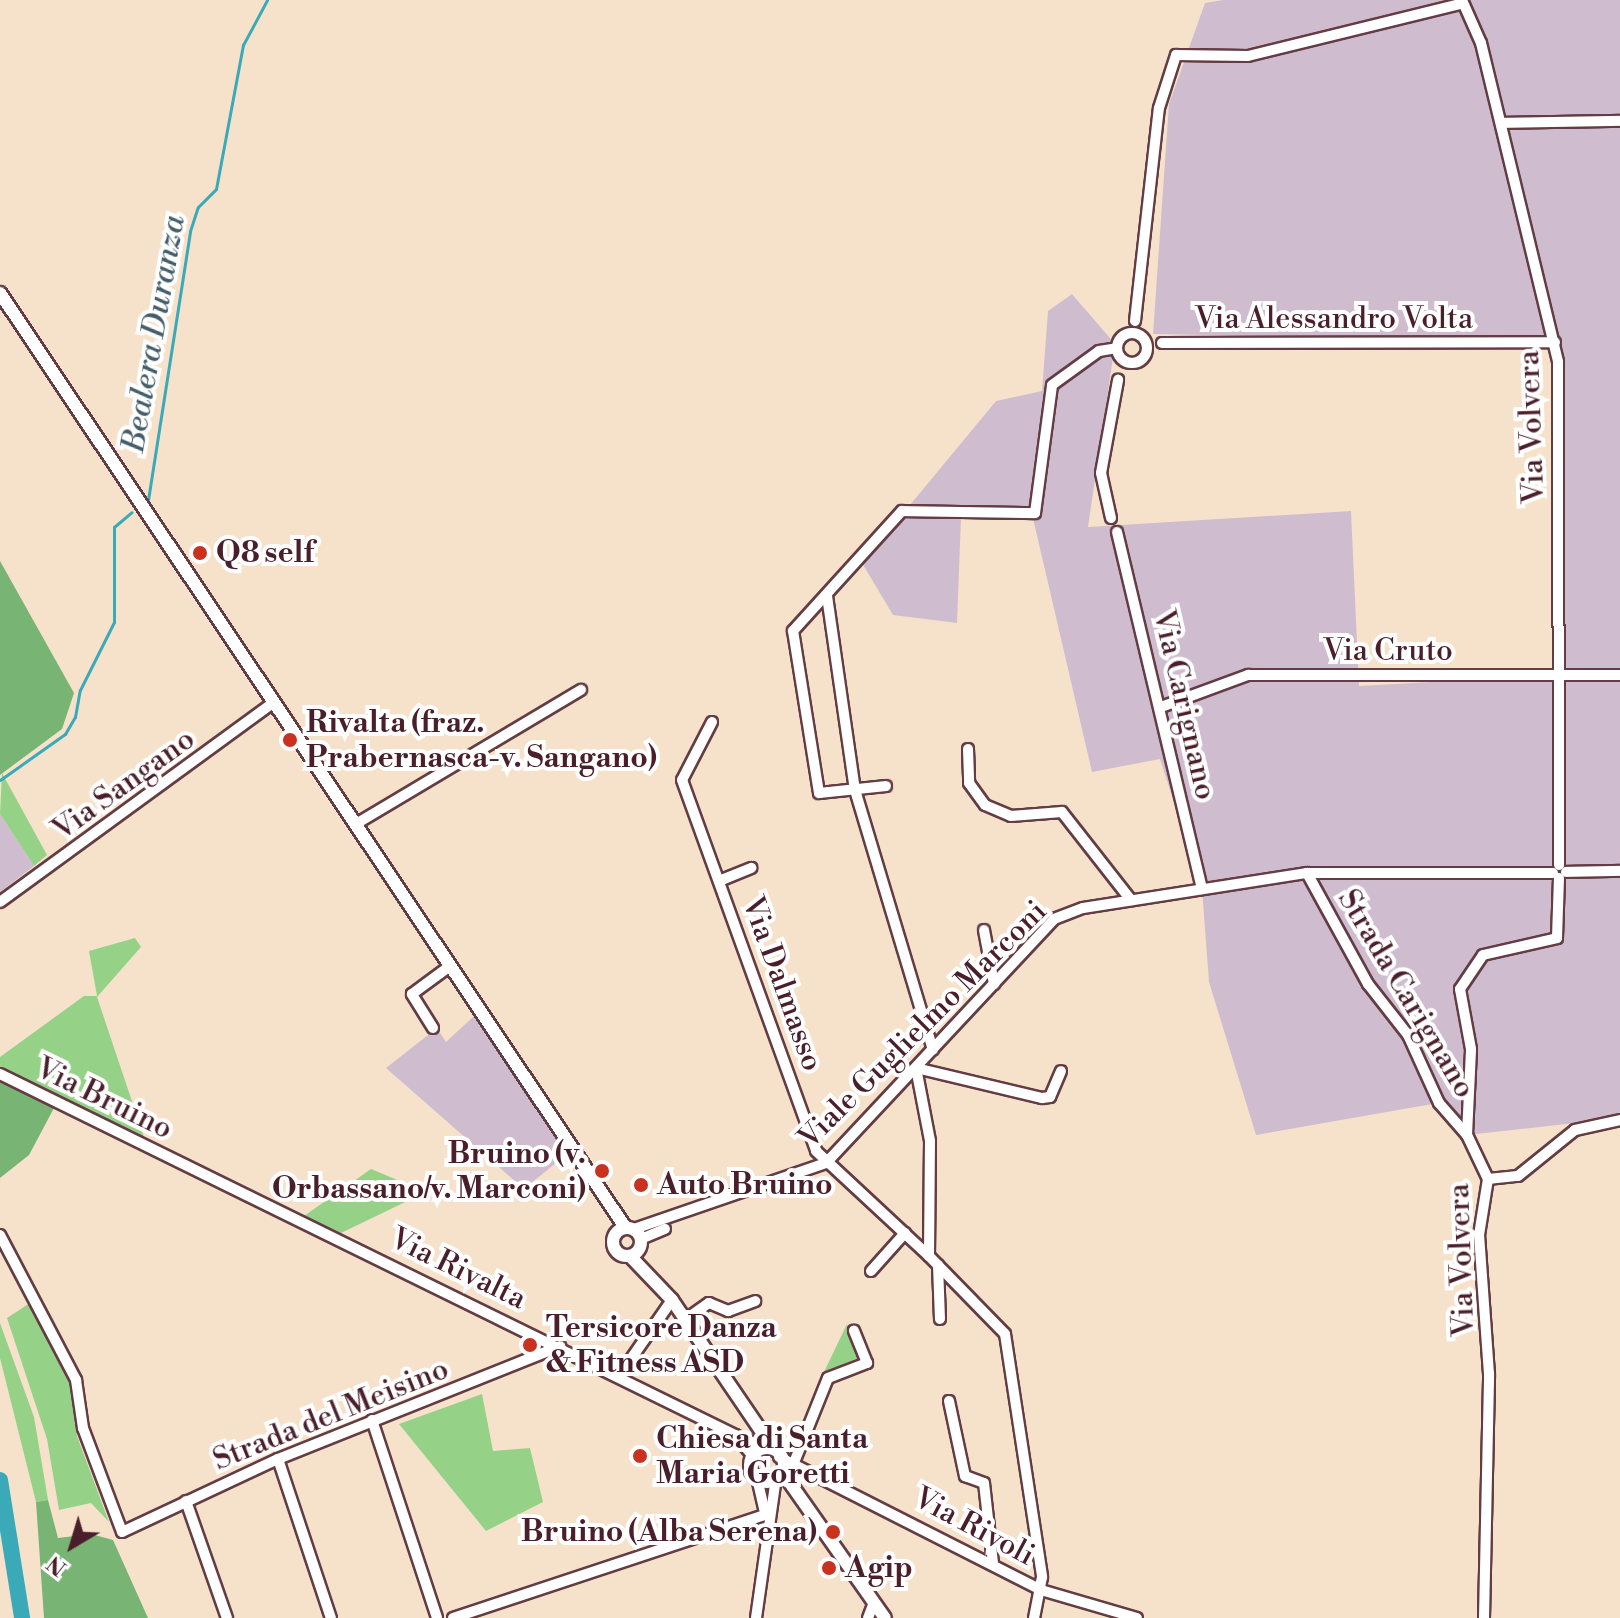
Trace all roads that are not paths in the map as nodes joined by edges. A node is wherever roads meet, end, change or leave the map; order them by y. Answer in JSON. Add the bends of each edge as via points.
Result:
{"nodes":[{"id":1,"x":1463,"y":2,"type":"edge"},
{"id":2,"x":1620,"y":121,"type":"edge"},
{"id":3,"x":1501,"y":123,"type":"junction"},
{"id":4,"x":0,"y":293,"type":"edge"},
{"id":5,"x":1138,"y":336,"type":"junction"},
{"id":6,"x":1555,"y":342,"type":"junction"},
{"id":7,"x":1162,"y":343,"type":"junction"},
{"id":8,"x":1147,"y":354,"type":"junction"},
{"id":9,"x":1122,"y":356,"type":"junction"},
{"id":10,"x":1111,"y":518,"type":"dead end"},
{"id":11,"x":1117,"y":532,"type":"dead end"},
{"id":12,"x":827,"y":596,"type":"junction"},
{"id":13,"x":1559,"y":675,"type":"junction"},
{"id":14,"x":1620,"y":675,"type":"edge"},
{"id":15,"x":581,"y":690,"type":"dead end"},
{"id":16,"x":274,"y":702,"type":"junction"},
{"id":17,"x":1161,"y":707,"type":"junction"},
{"id":18,"x":712,"y":722,"type":"dead end"},
{"id":19,"x":968,"y":749,"type":"dead end"},
{"id":20,"x":886,"y":786,"type":"dead end"},
{"id":21,"x":855,"y":790,"type":"junction"},
{"id":22,"x":356,"y":824,"type":"junction"},
{"id":23,"x":751,"y":868,"type":"dead end"},
{"id":24,"x":1620,"y":871,"type":"edge"},
{"id":25,"x":1559,"y":872,"type":"junction"},
{"id":26,"x":1307,"y":873,"type":"junction"},
{"id":27,"x":719,"y":881,"type":"junction"},
{"id":28,"x":1202,"y":889,"type":"junction"},
{"id":29,"x":1131,"y":900,"type":"junction"},
{"id":30,"x":0,"y":902,"type":"edge"},
{"id":31,"x":984,"y":930,"type":"dead end"},
{"id":32,"x":450,"y":966,"type":"junction"},
{"id":33,"x":994,"y":984,"type":"junction"},
{"id":34,"x":433,"y":1028,"type":"dead end"},
{"id":35,"x":933,"y":1050,"type":"junction"},
{"id":36,"x":916,"y":1068,"type":"junction"},
{"id":37,"x":1061,"y":1071,"type":"dead end"},
{"id":38,"x":0,"y":1074,"type":"edge"},
{"id":39,"x":1620,"y":1120,"type":"edge"},
{"id":40,"x":1467,"y":1135,"type":"junction"},
{"id":41,"x":826,"y":1163,"type":"junction"},
{"id":42,"x":187,"y":1167,"type":"joint"},
{"id":43,"x":1488,"y":1179,"type":"junction"},
{"id":44,"x":905,"y":1233,"type":"junction"},
{"id":45,"x":0,"y":1235,"type":"edge"},
{"id":46,"x":632,"y":1235,"type":"junction"},
{"id":47,"x":630,"y":1256,"type":"junction"},
{"id":48,"x":929,"y":1256,"type":"junction"},
{"id":49,"x":938,"y":1265,"type":"junction"},
{"id":50,"x":871,"y":1271,"type":"dead end"},
{"id":51,"x":672,"y":1300,"type":"junction"},
{"id":52,"x":755,"y":1301,"type":"dead end"},
{"id":53,"x":686,"y":1319,"type":"junction"},
{"id":54,"x":940,"y":1319,"type":"dead end"},
{"id":55,"x":854,"y":1330,"type":"dead end"},
{"id":56,"x":560,"y":1346,"type":"junction"},
{"id":57,"x":619,"y":1376,"type":"junction"},
{"id":58,"x":949,"y":1401,"type":"dead end"},
{"id":59,"x":372,"y":1420,"type":"junction"},
{"id":60,"x":765,"y":1451,"type":"junction"},
{"id":61,"x":278,"y":1459,"type":"junction"},
{"id":62,"x":795,"y":1460,"type":"junction"},
{"id":63,"x":757,"y":1478,"type":"junction"},
{"id":64,"x":779,"y":1479,"type":"junction"},
{"id":65,"x":186,"y":1501,"type":"junction"},
{"id":66,"x":765,"y":1515,"type":"junction"},
{"id":67,"x":993,"y":1563,"type":"junction"},
{"id":68,"x":1041,"y":1590,"type":"junction"},
{"id":69,"x":874,"y":1602,"type":"junction"},
{"id":70,"x":227,"y":1618,"type":"edge"},
{"id":71,"x":331,"y":1618,"type":"edge"},
{"id":72,"x":437,"y":1618,"type":"edge"},
{"id":73,"x":453,"y":1618,"type":"edge"},
{"id":74,"x":756,"y":1618,"type":"edge"},
{"id":75,"x":868,"y":1618,"type":"edge"},
{"id":76,"x":885,"y":1618,"type":"edge"},
{"id":77,"x":1034,"y":1618,"type":"edge"},
{"id":78,"x":1137,"y":1618,"type":"edge"},
{"id":79,"x":1484,"y":1618,"type":"edge"}],
"edges":[{"from":1,"to":3,"type":"street","name":"Via Volvera"},
{"from":1,"to":5,"type":"street","via":[[1248,56],[1176,55],[1159,108],[1135,321]]},
{"from":2,"to":3,"type":"street"},
{"from":3,"to":6,"type":"street","name":"Via Volvera"},
{"from":4,"to":16,"type":"main road"},
{"from":5,"to":7,"type":"street","name":"Via Alessandro Volta"},
{"from":5,"to":8,"type":"street"},
{"from":5,"to":9,"type":"street"},
{"from":6,"to":7,"type":"street","name":"Via Alessandro Volta"},
{"from":6,"to":13,"type":"street","name":"Via Volvera"},
{"from":7,"to":8,"type":"street"},
{"from":8,"to":9,"type":"street"},
{"from":9,"to":10,"type":"street","via":[[1101,473]]},
{"from":9,"to":12,"type":"street","via":[[1099,351],[1052,385],[1035,513],[902,511]]},
{"from":11,"to":17,"type":"street","name":"Via Carignano"},
{"from":12,"to":21,"type":"street"},
{"from":12,"to":21,"type":"street","via":[[792,638],[819,793]]},
{"from":13,"to":14,"type":"street","name":"Via Cruto"},
{"from":13,"to":17,"type":"street","name":"Via Cruto","via":[[1248,675]]},
{"from":13,"to":25,"type":"street","name":"Via Volvera"},
{"from":15,"to":22,"type":"street"},
{"from":16,"to":22,"type":"main road"},
{"from":16,"to":30,"type":"street","name":"Via Sangano"},
{"from":17,"to":28,"type":"street","name":"Via Carignano"},
{"from":18,"to":27,"type":"street","name":"Via Dalmasso","via":[[682,780]]},
{"from":19,"to":29,"type":"street","via":[[969,783],[985,805],[1011,816],[1062,812]]},
{"from":20,"to":21,"type":"street"},
{"from":21,"to":35,"type":"street"},
{"from":22,"to":32,"type":"main road"},
{"from":23,"to":27,"type":"street"},
{"from":24,"to":25,"type":"street","name":"Viale Guglielmo Marconi"},
{"from":25,"to":26,"type":"street","name":"Viale Guglielmo Marconi"},
{"from":25,"to":40,"type":"street","name":"Via Volvera","via":[[1557,938],[1483,955],[1462,984],[1471,1049]]},
{"from":26,"to":28,"type":"street","name":"Viale Guglielmo Marconi"},
{"from":26,"to":40,"type":"street","name":"Strada Carignano","via":[[1368,984],[1408,1035],[1439,1103]]},
{"from":27,"to":41,"type":"street","name":"Via Dalmasso"},
{"from":28,"to":29,"type":"street","name":"Viale Guglielmo Marconi"},
{"from":29,"to":33,"type":"street","name":"Viale Guglielmo Marconi","via":[[1054,919]]},
{"from":31,"to":33,"type":"street"},
{"from":32,"to":34,"type":"street","via":[[412,994]]},
{"from":32,"to":46,"type":"main road"},
{"from":33,"to":35,"type":"street","name":"Viale Guglielmo Marconi"},
{"from":35,"to":36,"type":"street","name":"Viale Guglielmo Marconi"},
{"from":36,"to":37,"type":"street","via":[[1042,1098],[1050,1097]]},
{"from":36,"to":41,"type":"street","name":"Viale Guglielmo Marconi"},
{"from":36,"to":48,"type":"street","via":[[930,1141]]},
{"from":38,"to":42,"type":"street","name":"Via Bruino"},
{"from":39,"to":43,"type":"street","via":[[1575,1130],[1518,1176]]},
{"from":40,"to":43,"type":"street","name":"Via Volvera"},
{"from":41,"to":44,"type":"street","name":"Via Dalmasso"},
{"from":41,"to":46,"type":"street","name":"Viale Guglielmo Marconi"},
{"from":42,"to":56,"type":"street","name":"Via Rivalta"},
{"from":43,"to":79,"type":"street","name":"Via Volvera","via":[[1479,1235],[1489,1374]]},
{"from":44,"to":48,"type":"street","name":"Via Dalmasso"},
{"from":44,"to":50,"type":"street"},
{"from":45,"to":65,"type":"street","name":"Strada del Meisino","via":[[76,1380],[83,1428],[122,1532]]},
{"from":46,"to":47,"type":"main road"},
{"from":46,"to":47,"type":"main road","via":[[614,1249]]},
{"from":46,"to":51,"type":"main road"},
{"from":47,"to":51,"type":"main road"},
{"from":48,"to":49,"type":"street","name":"Via Dalmasso"},
{"from":49,"to":54,"type":"street"},
{"from":49,"to":68,"type":"street","name":"Via Dalmasso","via":[[1003,1327]]},
{"from":51,"to":53,"type":"main road"},
{"from":51,"to":57,"type":"street"},
{"from":52,"to":53,"type":"street","via":[[728,1311],[709,1303]]},
{"from":53,"to":60,"type":"main road"},
{"from":55,"to":62,"type":"street","via":[[867,1363],[828,1378]]},
{"from":56,"to":57,"type":"street","name":"Via Rivalta"},
{"from":56,"to":59,"type":"street","name":"Strada del Meisino"},
{"from":57,"to":60,"type":"street","name":"Via Rivalta"},
{"from":58,"to":67,"type":"street","via":[[965,1476],[984,1483]]},
{"from":59,"to":61,"type":"street","name":"Strada del Meisino"},
{"from":59,"to":72,"type":"street"},
{"from":60,"to":62,"type":"street","name":"Via Rivoli"},
{"from":60,"to":63,"type":"main road"},
{"from":60,"to":64,"type":"main road"},
{"from":61,"to":65,"type":"street","name":"Strada del Meisino"},
{"from":61,"to":71,"type":"street"},
{"from":62,"to":64,"type":"street"},
{"from":62,"to":67,"type":"street","name":"Via Rivoli"},
{"from":63,"to":64,"type":"main road"},
{"from":63,"to":66,"type":"street"},
{"from":64,"to":66,"type":"street"},
{"from":64,"to":69,"type":"main road","via":[[801,1494]]},
{"from":65,"to":70,"type":"street"},
{"from":66,"to":73,"type":"street"},
{"from":66,"to":74,"type":"street"},
{"from":67,"to":68,"type":"street","name":"Via Rivoli"},
{"from":68,"to":77,"type":"street"},
{"from":68,"to":78,"type":"street","name":"Via Rivoli"},
{"from":69,"to":75,"type":"street"},
{"from":69,"to":76,"type":"main road"}]}
